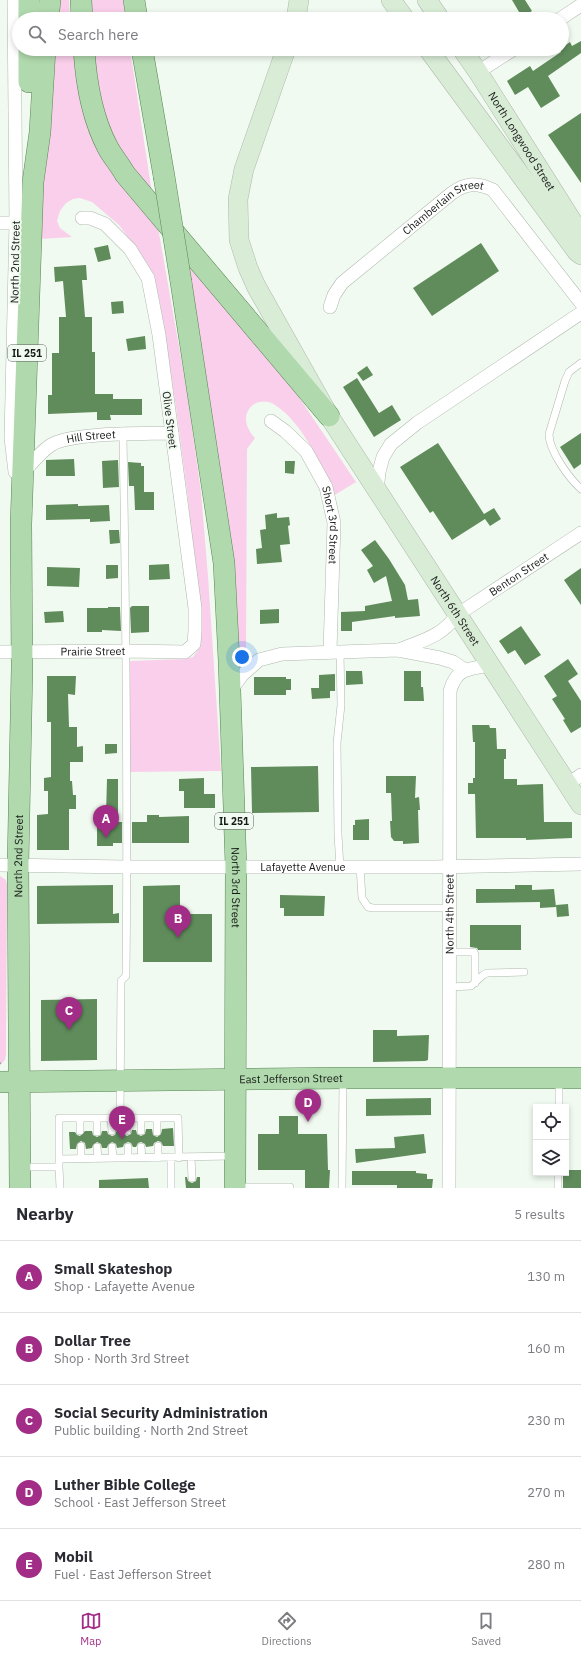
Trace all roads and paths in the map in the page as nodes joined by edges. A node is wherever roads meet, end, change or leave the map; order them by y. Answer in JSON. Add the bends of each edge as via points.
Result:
{"nodes":[{"id":1,"x":14,"y":0,"type":"edge"},
{"id":2,"x":29,"y":0,"type":"edge"},
{"id":3,"x":50,"y":0,"type":"edge"},
{"id":4,"x":81,"y":0,"type":"edge"},
{"id":5,"x":134,"y":0,"type":"edge"},
{"id":6,"x":299,"y":0,"type":"edge"},
{"id":7,"x":391,"y":0,"type":"edge"},
{"id":8,"x":427,"y":0,"type":"edge"},
{"id":9,"x":581,"y":5,"type":"edge"},
{"id":10,"x":14,"y":12,"type":"edge"},
{"id":11,"x":29,"y":12,"type":"edge"},
{"id":12,"x":49,"y":12,"type":"edge"},
{"id":13,"x":82,"y":12,"type":"edge"},
{"id":14,"x":136,"y":12,"type":"edge"},
{"id":15,"x":297,"y":12,"type":"edge"},
{"id":16,"x":400,"y":12,"type":"edge"},
{"id":17,"x":435,"y":12,"type":"edge"},
{"id":18,"x":569,"y":13,"type":"edge"},
{"id":19,"x":15,"y":56,"type":"edge"},
{"id":20,"x":29,"y":56,"type":"edge"},
{"id":21,"x":45,"y":56,"type":"edge"},
{"id":22,"x":85,"y":56,"type":"edge"},
{"id":23,"x":143,"y":56,"type":"edge"},
{"id":24,"x":284,"y":56,"type":"edge"},
{"id":25,"x":433,"y":56,"type":"edge"},
{"id":26,"x":467,"y":56,"type":"edge"},
{"id":27,"x":503,"y":56,"type":"edge"},
{"id":28,"x":478,"y":72,"type":"junction"},
{"id":29,"x":34,"y":182,"type":"junction"},
{"id":30,"x":82,"y":218,"type":"dead end"},
{"id":31,"x":16,"y":223,"type":"junction"},
{"id":32,"x":0,"y":224,"type":"edge"},
{"id":33,"x":581,"y":235,"type":"edge"},
{"id":34,"x":581,"y":255,"type":"edge"},
{"id":35,"x":581,"y":303,"type":"edge"},
{"id":36,"x":330,"y":307,"type":"dead end"},
{"id":37,"x":581,"y":313,"type":"edge"},
{"id":38,"x":581,"y":363,"type":"edge"},
{"id":39,"x":329,"y":416,"type":"junction"},
{"id":40,"x":270,"y":421,"type":"dead end"},
{"id":41,"x":172,"y":433,"type":"junction"},
{"id":42,"x":123,"y":435,"type":"junction"},
{"id":43,"x":6,"y":438,"type":"edge"},
{"id":44,"x":22,"y":474,"type":"junction"},
{"id":45,"x":581,"y":490,"type":"edge"},
{"id":46,"x":377,"y":491,"type":"junction"},
{"id":47,"x":21,"y":524,"type":"junction"},
{"id":48,"x":581,"y":533,"type":"edge"},
{"id":49,"x":457,"y":615,"type":"junction"},
{"id":50,"x":398,"y":650,"type":"junction"},
{"id":51,"x":127,"y":651,"type":"junction"},
{"id":52,"x":335,"y":651,"type":"junction"},
{"id":53,"x":0,"y":652,"type":"edge"},
{"id":54,"x":22,"y":652,"type":"junction"},
{"id":55,"x":185,"y":652,"type":"joint"},
{"id":56,"x":490,"y":665,"type":"junction"},
{"id":57,"x":465,"y":670,"type":"junction"},
{"id":58,"x":230,"y":692,"type":"junction"},
{"id":59,"x":574,"y":780,"type":"edge"},
{"id":60,"x":581,"y":805,"type":"edge"},
{"id":61,"x":581,"y":864,"type":"edge"},
{"id":62,"x":9,"y":865,"type":"edge"},
{"id":63,"x":127,"y":867,"type":"junction"},
{"id":64,"x":340,"y":867,"type":"junction"},
{"id":65,"x":360,"y":867,"type":"junction"},
{"id":66,"x":450,"y":867,"type":"junction"},
{"id":67,"x":236,"y":868,"type":"junction"},
{"id":68,"x":450,"y":908,"type":"junction"},
{"id":69,"x":450,"y":952,"type":"junction"},
{"id":70,"x":524,"y":972,"type":"dead end"},
{"id":71,"x":475,"y":983,"type":"junction"},
{"id":72,"x":449,"y":987,"type":"junction"},
{"id":73,"x":5,"y":1072,"type":"edge"},
{"id":74,"x":449,"y":1077,"type":"junction"},
{"id":75,"x":343,"y":1078,"type":"junction"},
{"id":76,"x":559,"y":1078,"type":"junction"},
{"id":77,"x":581,"y":1078,"type":"edge"},
{"id":78,"x":236,"y":1080,"type":"junction"},
{"id":79,"x":120,"y":1082,"type":"junction"},
{"id":80,"x":559,"y":1104,"type":"edge"},
{"id":81,"x":80,"y":1118,"type":"junction"},
{"id":82,"x":97,"y":1118,"type":"junction"},
{"id":83,"x":111,"y":1118,"type":"junction"},
{"id":84,"x":124,"y":1118,"type":"junction"},
{"id":85,"x":141,"y":1118,"type":"junction"},
{"id":86,"x":157,"y":1118,"type":"junction"},
{"id":87,"x":80,"y":1131,"type":"dead end"},
{"id":88,"x":112,"y":1131,"type":"dead end"},
{"id":89,"x":127,"y":1131,"type":"dead end"},
{"id":90,"x":141,"y":1131,"type":"dead end"},
{"id":91,"x":97,"y":1132,"type":"dead end"},
{"id":92,"x":157,"y":1132,"type":"dead end"},
{"id":93,"x":81,"y":1146,"type":"dead end"},
{"id":94,"x":98,"y":1146,"type":"dead end"},
{"id":95,"x":158,"y":1146,"type":"dead end"},
{"id":96,"x":112,"y":1147,"type":"dead end"},
{"id":97,"x":128,"y":1147,"type":"dead end"},
{"id":98,"x":141,"y":1147,"type":"dead end"},
{"id":99,"x":235,"y":1156,"type":"junction"},
{"id":100,"x":191,"y":1157,"type":"junction"},
{"id":101,"x":81,"y":1158,"type":"junction"},
{"id":102,"x":98,"y":1158,"type":"junction"},
{"id":103,"x":113,"y":1158,"type":"junction"},
{"id":104,"x":128,"y":1158,"type":"junction"},
{"id":105,"x":142,"y":1158,"type":"junction"},
{"id":106,"x":158,"y":1158,"type":"junction"},
{"id":107,"x":171,"y":1158,"type":"junction"},
{"id":108,"x":179,"y":1158,"type":"junction"},
{"id":109,"x":59,"y":1159,"type":"junction"},
{"id":110,"x":20,"y":1167,"type":"junction"},
{"id":111,"x":59,"y":1167,"type":"junction"},
{"id":112,"x":558,"y":1176,"type":"edge"},
{"id":113,"x":192,"y":1178,"type":"dead end"},
{"id":114,"x":235,"y":1187,"type":"edge"},
{"id":115,"x":290,"y":1187,"type":"edge"},
{"id":116,"x":20,"y":1188,"type":"edge"},
{"id":117,"x":60,"y":1188,"type":"edge"},
{"id":118,"x":171,"y":1188,"type":"edge"},
{"id":119,"x":342,"y":1188,"type":"edge"},
{"id":120,"x":449,"y":1188,"type":"edge"},
{"id":121,"x":558,"y":1188,"type":"edge"}],
"edges":[{"from":1,"to":10,"type":"street","name":"North 2nd Street"},
{"from":2,"to":11,"type":"main road"},
{"from":3,"to":12,"type":"main road"},
{"from":4,"to":13,"type":"main road"},
{"from":5,"to":14,"type":"main road"},
{"from":6,"to":15,"type":"main road"},
{"from":7,"to":16,"type":"main road"},
{"from":8,"to":17,"type":"main road"},
{"from":9,"to":18,"type":"street"},
{"from":19,"to":31,"type":"street","name":"North 2nd Street"},
{"from":20,"to":29,"type":"main road","via":[[29,133]]},
{"from":21,"to":29,"type":"main road","name":"North 2nd Street","number":"IL 251"},
{"from":22,"to":39,"type":"main road","via":[[95,116],[108,148],[125,174]]},
{"from":23,"to":58,"type":"main road","name":"North 3rd Street","number":"IL 251","bridge":true,"via":[[224,563]]},
{"from":24,"to":39,"type":"main road","name":"North 6th Street","via":[[244,169],[238,199],[240,240],[256,286]]},
{"from":25,"to":34,"type":"main road"},
{"from":26,"to":28,"type":"main road","name":"North Longwood Street"},
{"from":27,"to":28,"type":"street"},
{"from":28,"to":33,"type":"main road","name":"North Longwood Street"},
{"from":29,"to":44,"type":"main road","name":"North 2nd Street","number":"IL 251"},
{"from":30,"to":41,"type":"street","name":"Olive Street","via":[[90,218],[105,224],[130,249],[148,278],[159,335]]},
{"from":31,"to":32,"type":"street"},
{"from":31,"to":43,"type":"street","name":"North 2nd Street"},
{"from":35,"to":36,"type":"street","name":"Chamberlain Street","via":[[493,190],[471,183],[452,193],[342,283],[334,294]]},
{"from":37,"to":46,"type":"street","via":[[417,423],[391,444],[383,456]]},
{"from":38,"to":45,"type":"lane","via":[[569,372],[565,381],[549,441],[573,482]]},
{"from":39,"to":46,"type":"main road","name":"North 6th Street"},
{"from":40,"to":52,"type":"street","name":"Short 3rd Street","via":[[286,431],[306,451],[326,487],[334,523]]},
{"from":41,"to":42,"type":"street","name":"Hill Street"},
{"from":41,"to":55,"type":"street","name":"Olive Street","via":[[195,608],[194,644]]},
{"from":42,"to":44,"type":"street","name":"Hill Street","via":[[67,439],[51,445]]},
{"from":42,"to":51,"type":"lane"},
{"from":43,"to":47,"type":"street","name":"North 2nd Street"},
{"from":44,"to":47,"type":"main road","name":"North 2nd Street","number":"IL 251"},
{"from":46,"to":49,"type":"main road","name":"North 6th Street"},
{"from":47,"to":54,"type":"main road","name":"North 2nd Street","number":"IL 251"},
{"from":48,"to":49,"type":"street","name":"Benton Street"},
{"from":49,"to":50,"type":"street","via":[[435,636]]},
{"from":49,"to":56,"type":"main road","name":"North 6th Street"},
{"from":50,"to":52,"type":"street"},
{"from":50,"to":57,"type":"street","via":[[440,658],[453,662]]},
{"from":51,"to":54,"type":"street","name":"Prairie Street"},
{"from":51,"to":55,"type":"street","name":"Prairie Street"},
{"from":51,"to":63,"type":"lane"},
{"from":52,"to":58,"type":"street","via":[[282,654],[259,660],[242,675]]},
{"from":52,"to":64,"type":"lane","via":[[340,705],[337,743]]},
{"from":53,"to":54,"type":"street","name":"Prairie Street"},
{"from":54,"to":62,"type":"main road","name":"North 2nd Street","number":"IL 251"},
{"from":56,"to":57,"type":"street"},
{"from":56,"to":59,"type":"main road","name":"North 6th Street"},
{"from":57,"to":66,"type":"street","name":"North 4th Street","via":[[453,680],[450,691]]},
{"from":58,"to":67,"type":"main road","name":"North 3rd Street","number":"IL 251"},
{"from":59,"to":60,"type":"main road","name":"North 6th Street"},
{"from":61,"to":66,"type":"street","name":"Lafayette Avenue"},
{"from":62,"to":63,"type":"street","name":"Lafayette Avenue"},
{"from":62,"to":73,"type":"main road","name":"North 2nd Street","number":"IL 251"},
{"from":63,"to":67,"type":"street","name":"Lafayette Avenue"},
{"from":63,"to":79,"type":"lane","via":[[126,976],[121,981]]},
{"from":64,"to":65,"type":"street","name":"Lafayette Avenue"},
{"from":64,"to":67,"type":"street","name":"Lafayette Avenue"},
{"from":65,"to":66,"type":"street","name":"Lafayette Avenue"},
{"from":65,"to":68,"type":"lane","via":[[362,898],[368,907]]},
{"from":66,"to":68,"type":"street","name":"North 4th Street"},
{"from":67,"to":78,"type":"main road","name":"North 3rd Street","number":"IL 251"},
{"from":68,"to":69,"type":"street","name":"North 4th Street"},
{"from":69,"to":71,"type":"lane","via":[[474,952]]},
{"from":69,"to":72,"type":"street","name":"North 4th Street"},
{"from":70,"to":71,"type":"lane","via":[[487,973]]},
{"from":71,"to":72,"type":"lane"},
{"from":72,"to":74,"type":"street","name":"North 4th Street"},
{"from":73,"to":79,"type":"main road","name":"East Jefferson Street"},
{"from":73,"to":110,"type":"main road","name":"North 2nd Street","number":"IL 251"},
{"from":74,"to":75,"type":"main road","name":"East Jefferson Street"},
{"from":74,"to":76,"type":"main road","name":"East Jefferson Street"},
{"from":74,"to":120,"type":"street","name":"North 4th Street"},
{"from":75,"to":78,"type":"main road","name":"East Jefferson Street"},
{"from":75,"to":119,"type":"lane"},
{"from":76,"to":77,"type":"main road","name":"East Jefferson Street"},
{"from":76,"to":80,"type":"lane"},
{"from":78,"to":79,"type":"main road","name":"East Jefferson Street"},
{"from":78,"to":99,"type":"main road","name":"North 3rd Street","number":"IL 251"},
{"from":79,"to":84,"type":"lane"},
{"from":81,"to":82,"type":"lane"},
{"from":81,"to":87,"type":"lane"},
{"from":81,"to":109,"type":"lane","via":[[59,1118]]},
{"from":82,"to":83,"type":"lane"},
{"from":82,"to":91,"type":"lane"},
{"from":83,"to":84,"type":"lane"},
{"from":83,"to":88,"type":"lane"},
{"from":84,"to":85,"type":"lane"},
{"from":84,"to":89,"type":"lane"},
{"from":85,"to":86,"type":"lane"},
{"from":85,"to":90,"type":"lane"},
{"from":86,"to":92,"type":"lane"},
{"from":86,"to":108,"type":"lane","via":[[178,1118]]},
{"from":93,"to":101,"type":"lane"},
{"from":94,"to":102,"type":"lane"},
{"from":95,"to":106,"type":"lane"},
{"from":96,"to":103,"type":"lane"},
{"from":97,"to":104,"type":"lane"},
{"from":98,"to":105,"type":"lane"},
{"from":99,"to":100,"type":"lane"},
{"from":99,"to":114,"type":"main road","name":"North 3rd Street","number":"IL 251"},
{"from":100,"to":108,"type":"lane"},
{"from":100,"to":113,"type":"lane"},
{"from":101,"to":102,"type":"lane"},
{"from":101,"to":109,"type":"lane"},
{"from":102,"to":103,"type":"lane"},
{"from":103,"to":104,"type":"lane"},
{"from":104,"to":105,"type":"lane"},
{"from":105,"to":106,"type":"lane"},
{"from":106,"to":107,"type":"lane"},
{"from":107,"to":108,"type":"lane"},
{"from":107,"to":118,"type":"lane"},
{"from":109,"to":111,"type":"lane"},
{"from":110,"to":111,"type":"lane"},
{"from":110,"to":116,"type":"main road","name":"North 2nd Street","number":"IL 251"},
{"from":111,"to":117,"type":"lane"},
{"from":112,"to":121,"type":"lane"},
{"from":114,"to":115,"type":"lane"}]}
